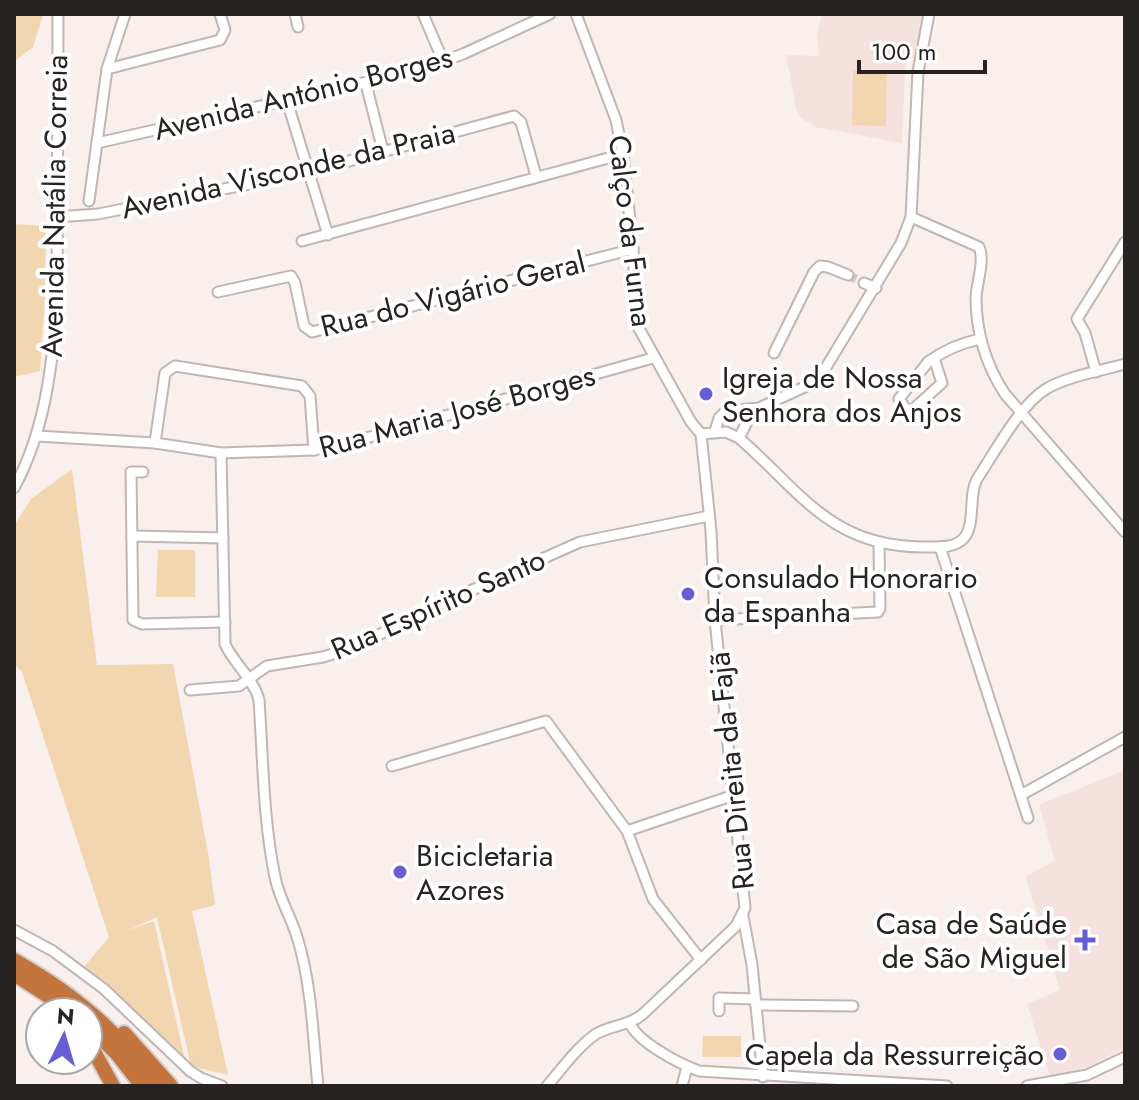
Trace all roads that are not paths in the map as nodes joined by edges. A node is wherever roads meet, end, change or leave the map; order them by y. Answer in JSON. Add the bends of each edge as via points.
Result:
{"nodes":[{"id":1,"x":58,"y":14,"type":"edge"},
{"id":2,"x":125,"y":14,"type":"edge"},
{"id":3,"x":220,"y":14,"type":"edge"},
{"id":4,"x":295,"y":14,"type":"edge"},
{"id":5,"x":423,"y":14,"type":"edge"},
{"id":6,"x":550,"y":14,"type":"edge"},
{"id":7,"x":576,"y":14,"type":"edge"},
{"id":8,"x":929,"y":14,"type":"edge"},
{"id":9,"x":298,"y":27,"type":"dead end"},
{"id":10,"x":444,"y":63,"type":"junction"},
{"id":11,"x":107,"y":69,"type":"junction"},
{"id":12,"x":366,"y":84,"type":"junction"},
{"id":13,"x":287,"y":101,"type":"junction"},
{"id":14,"x":97,"y":143,"type":"junction"},
{"id":15,"x":383,"y":151,"type":"junction"},
{"id":16,"x":623,"y":154,"type":"junction"},
{"id":17,"x":309,"y":172,"type":"junction"},
{"id":18,"x":536,"y":176,"type":"junction"},
{"id":19,"x":89,"y":201,"type":"dead end"},
{"id":20,"x":56,"y":217,"type":"junction"},
{"id":21,"x":911,"y":217,"type":"junction"},
{"id":22,"x":328,"y":235,"type":"junction"},
{"id":23,"x":302,"y":241,"type":"dead end"},
{"id":24,"x":1125,"y":242,"type":"edge"},
{"id":25,"x":633,"y":249,"type":"junction"},
{"id":26,"x":848,"y":275,"type":"tunnel mouth"},
{"id":27,"x":864,"y":283,"type":"tunnel mouth"},
{"id":28,"x":876,"y":288,"type":"junction"},
{"id":29,"x":218,"y":292,"type":"dead end"},
{"id":30,"x":980,"y":339,"type":"junction"},
{"id":31,"x":774,"y":353,"type":"dead end"},
{"id":32,"x":653,"y":358,"type":"junction"},
{"id":33,"x":934,"y":358,"type":"junction"},
{"id":34,"x":1125,"y":364,"type":"edge"},
{"id":35,"x":1096,"y":372,"type":"junction"},
{"id":36,"x":748,"y":411,"type":"junction"},
{"id":37,"x":1021,"y":411,"type":"junction"},
{"id":38,"x":715,"y":431,"type":"junction"},
{"id":39,"x":701,"y":434,"type":"junction"},
{"id":40,"x":37,"y":436,"type":"junction"},
{"id":41,"x":739,"y":438,"type":"junction"},
{"id":42,"x":155,"y":443,"type":"junction"},
{"id":43,"x":314,"y":450,"type":"junction"},
{"id":44,"x":221,"y":453,"type":"junction"},
{"id":45,"x":143,"y":472,"type":"dead end"},
{"id":46,"x":14,"y":488,"type":"edge"},
{"id":47,"x":709,"y":516,"type":"junction"},
{"id":48,"x":1125,"y":532,"type":"edge"},
{"id":49,"x":132,"y":536,"type":"junction"},
{"id":50,"x":223,"y":538,"type":"junction"},
{"id":51,"x":879,"y":544,"type":"junction"},
{"id":52,"x":940,"y":547,"type":"junction"},
{"id":53,"x":715,"y":620,"type":"junction"},
{"id":54,"x":225,"y":622,"type":"junction"},
{"id":55,"x":248,"y":679,"type":"junction"},
{"id":56,"x":190,"y":690,"type":"dead end"},
{"id":57,"x":1125,"y":737,"type":"edge"},
{"id":58,"x":392,"y":766,"type":"dead end"},
{"id":59,"x":734,"y":795,"type":"junction"},
{"id":60,"x":1021,"y":795,"type":"junction"},
{"id":61,"x":1028,"y":818,"type":"dead end"},
{"id":62,"x":627,"y":831,"type":"junction"},
{"id":63,"x":743,"y":916,"type":"junction"},
{"id":64,"x":14,"y":930,"type":"edge"},
{"id":65,"x":14,"y":960,"type":"edge"},
{"id":66,"x":701,"y":960,"type":"junction"},
{"id":67,"x":14,"y":974,"type":"edge"},
{"id":68,"x":48,"y":996,"type":"edge"},
{"id":69,"x":69,"y":996,"type":"edge"},
{"id":70,"x":756,"y":1002,"type":"junction"},
{"id":71,"x":853,"y":1006,"type":"dead end"},
{"id":72,"x":719,"y":1011,"type":"dead end"},
{"id":73,"x":104,"y":1022,"type":"edge"},
{"id":74,"x":630,"y":1023,"type":"junction"},
{"id":75,"x":104,"y":1030,"type":"edge"},
{"id":76,"x":104,"y":1037,"type":"edge"},
{"id":77,"x":1125,"y":1057,"type":"edge"},
{"id":78,"x":687,"y":1067,"type":"junction"},
{"id":79,"x":763,"y":1077,"type":"junction"},
{"id":80,"x":816,"y":1083,"type":"edge"},
{"id":81,"x":142,"y":1086,"type":"edge"},
{"id":82,"x":155,"y":1086,"type":"edge"},
{"id":83,"x":171,"y":1086,"type":"edge"},
{"id":84,"x":222,"y":1086,"type":"edge"},
{"id":85,"x":318,"y":1086,"type":"edge"},
{"id":86,"x":547,"y":1086,"type":"edge"},
{"id":87,"x":682,"y":1086,"type":"edge"},
{"id":88,"x":947,"y":1086,"type":"edge"},
{"id":89,"x":1027,"y":1086,"type":"edge"}],
"edges":[{"from":1,"to":20,"type":"street","name":"Avenida Natália Correia"},
{"from":2,"to":11,"type":"street"},
{"from":3,"to":11,"type":"street","via":[[220,40]]},
{"from":4,"to":9,"type":"street"},
{"from":5,"to":10,"type":"street"},
{"from":6,"to":10,"type":"street","name":"Avenida António Borges"},
{"from":7,"to":16,"type":"street","name":"Calço da Furna","via":[[616,120]]},
{"from":8,"to":21,"type":"street","via":[[918,72]]},
{"from":10,"to":12,"type":"street","name":"Avenida António Borges"},
{"from":11,"to":14,"type":"street"},
{"from":12,"to":13,"type":"street","name":"Avenida António Borges"},
{"from":12,"to":15,"type":"street"},
{"from":13,"to":14,"type":"street","name":"Avenida António Borges"},
{"from":13,"to":17,"type":"street"},
{"from":14,"to":19,"type":"street"},
{"from":15,"to":17,"type":"street","name":"Avenida Visconde da Praia"},
{"from":15,"to":18,"type":"street","name":"Avenida Visconde da Praia","via":[[517,117]]},
{"from":16,"to":18,"type":"street"},
{"from":16,"to":25,"type":"street","name":"Calço da Furna"},
{"from":17,"to":20,"type":"street","name":"Avenida Visconde da Praia","via":[[98,214]]},
{"from":17,"to":22,"type":"street"},
{"from":18,"to":22,"type":"street"},
{"from":20,"to":40,"type":"street","name":"Avenida Natália Correia","via":[[57,311]]},
{"from":21,"to":28,"type":"street"},
{"from":21,"to":30,"type":"street","via":[[981,250],[976,299]]},
{"from":22,"to":23,"type":"street"},
{"from":24,"to":35,"type":"street","via":[[1077,319]]},
{"from":25,"to":29,"type":"street","name":"Rua do Vigário Geral","via":[[312,332],[304,326],[291,276]]},
{"from":25,"to":32,"type":"street","name":"Calço da Furna","via":[[636,320]]},
{"from":26,"to":31,"type":"street","via":[[820,266],[814,272]]},
{"from":27,"to":28,"type":"street"},
{"from":28,"to":36,"type":"street","via":[[811,384]]},
{"from":30,"to":33,"type":"street"},
{"from":30,"to":37,"type":"street","via":[[996,380]]},
{"from":32,"to":39,"type":"street","name":"Calço da Furna"},
{"from":32,"to":43,"type":"street","name":"Rua Maria José Borges"},
{"from":33,"to":33,"type":"street","via":[[899,399],[909,413],[942,383]]},
{"from":34,"to":35,"type":"street"},
{"from":35,"to":37,"type":"street","via":[[1049,387]]},
{"from":36,"to":38,"type":"street","via":[[726,411]]},
{"from":36,"to":41,"type":"street"},
{"from":37,"to":48,"type":"street"},
{"from":37,"to":52,"type":"street","via":[[972,490],[965,536],[955,545]]},
{"from":38,"to":39,"type":"street"},
{"from":38,"to":41,"type":"street"},
{"from":39,"to":47,"type":"street","name":"Rua Direita da Fajã"},
{"from":40,"to":42,"type":"street","name":"Rua Maria José Borges"},
{"from":40,"to":46,"type":"street","name":"Avenida Natália Correia"},
{"from":41,"to":51,"type":"street","via":[[834,525]]},
{"from":42,"to":43,"type":"street","via":[[165,373],[175,366],[302,386],[310,396]]},
{"from":42,"to":44,"type":"street","name":"Rua Maria José Borges"},
{"from":43,"to":44,"type":"street","name":"Rua Maria José Borges"},
{"from":44,"to":50,"type":"street"},
{"from":45,"to":49,"type":"street","via":[[131,472]]},
{"from":47,"to":53,"type":"street","name":"Rua Direita da Fajã"},
{"from":47,"to":55,"type":"street","name":"Rua Espírito Santo","via":[[567,546],[354,647],[267,666]]},
{"from":49,"to":50,"type":"street"},
{"from":49,"to":54,"type":"street","via":[[133,620]]},
{"from":50,"to":54,"type":"street"},
{"from":51,"to":52,"type":"street"},
{"from":51,"to":53,"type":"street","via":[[878,612]]},
{"from":52,"to":60,"type":"street"},
{"from":53,"to":59,"type":"street","name":"Rua Direita da Fajã"},
{"from":54,"to":55,"type":"street","via":[[225,644]]},
{"from":55,"to":56,"type":"street","name":"Rua Espírito Santo","via":[[239,686]]},
{"from":55,"to":85,"type":"street","via":[[259,700],[274,873],[306,976]]},
{"from":57,"to":60,"type":"street"},
{"from":58,"to":62,"type":"street","via":[[546,721]]},
{"from":59,"to":62,"type":"street"},
{"from":59,"to":63,"type":"street","name":"Rua Direita da Fajã"},
{"from":60,"to":61,"type":"street"},
{"from":62,"to":66,"type":"street","via":[[653,899]]},
{"from":63,"to":66,"type":"street"},
{"from":63,"to":70,"type":"street","name":"Rua Direita da Fajã"},
{"from":64,"to":84,"type":"street","via":[[104,989],[190,1071]]},
{"from":65,"to":69,"type":"highway"},
{"from":66,"to":74,"type":"street"},
{"from":67,"to":68,"type":"highway"},
{"from":70,"to":71,"type":"street"},
{"from":70,"to":72,"type":"street","via":[[719,998]]},
{"from":70,"to":79,"type":"street","name":"Rua Direita da Fajã"},
{"from":73,"to":83,"type":"highway","via":[[113,1023],[140,1048]]},
{"from":74,"to":78,"type":"street","via":[[637,1035]]},
{"from":74,"to":86,"type":"street","via":[[607,1029],[583,1045]]},
{"from":75,"to":82,"type":"highway","via":[[126,1047]]},
{"from":76,"to":81,"type":"highway"},
{"from":77,"to":89,"type":"street","via":[[1087,1075]]},
{"from":78,"to":79,"type":"street"},
{"from":78,"to":87,"type":"street"},
{"from":79,"to":80,"type":"street"},
{"from":80,"to":88,"type":"street"}]}
